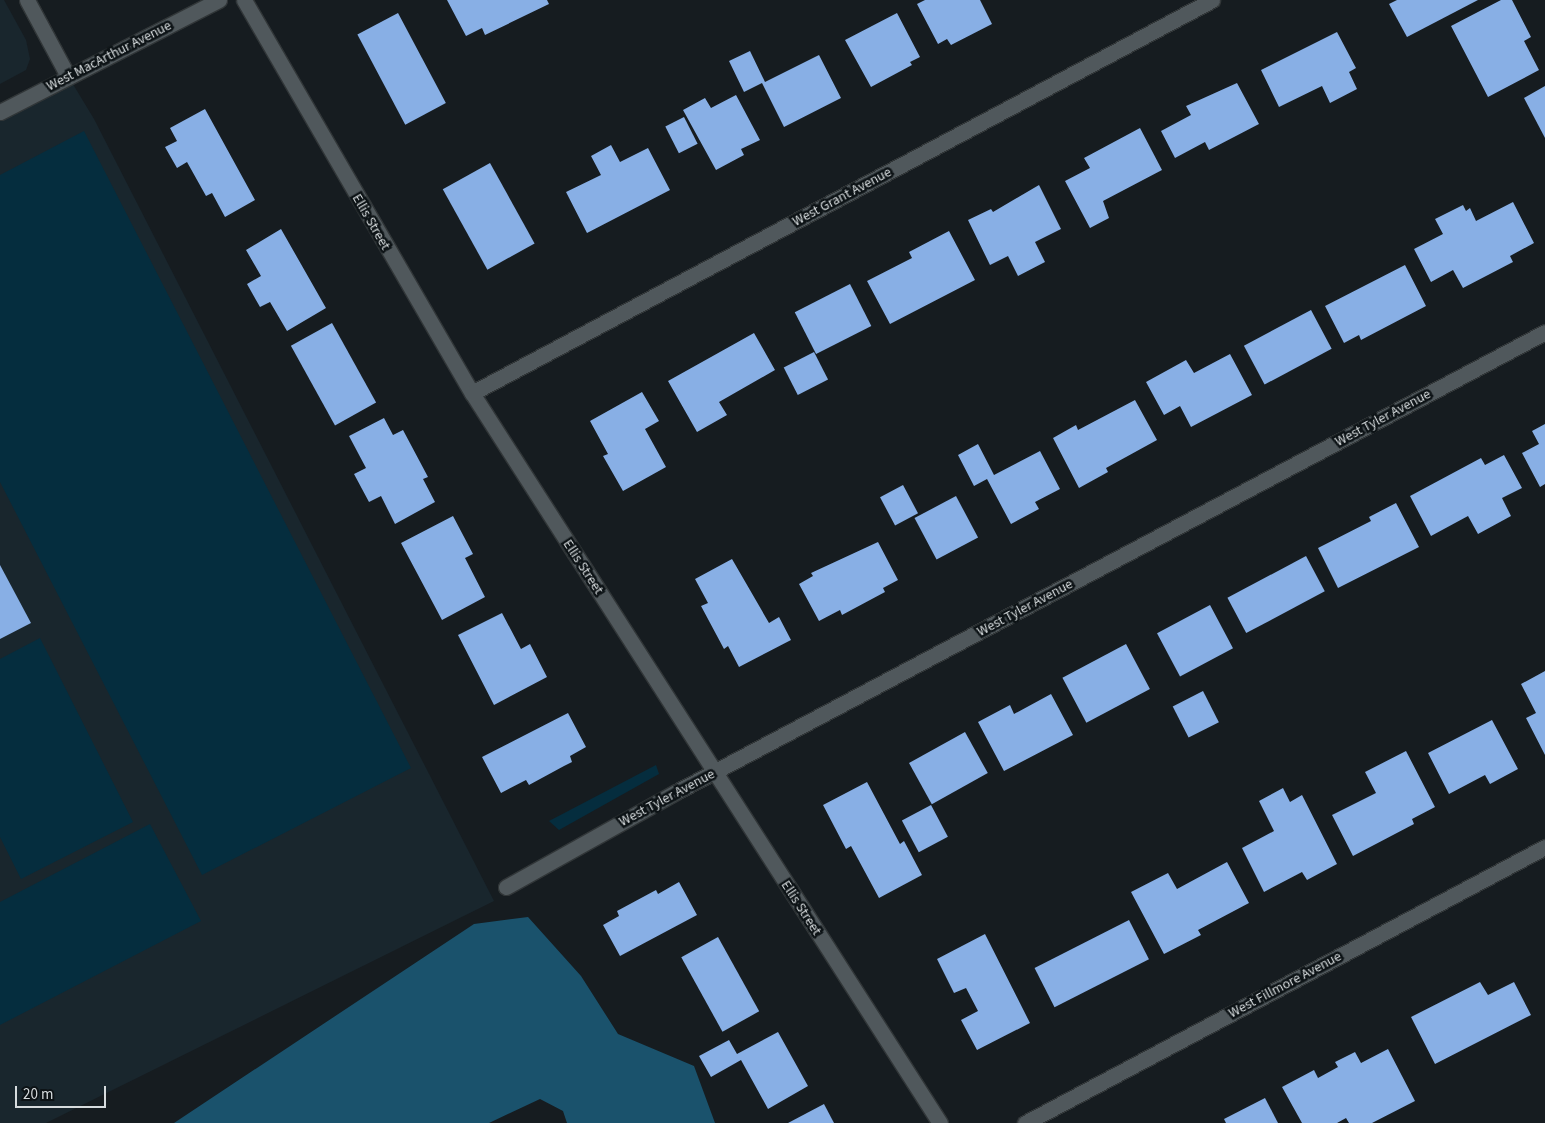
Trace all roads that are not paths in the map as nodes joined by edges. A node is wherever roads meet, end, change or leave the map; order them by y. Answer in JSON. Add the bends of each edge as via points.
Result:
{"nodes":[{"id":1,"x":27,"y":0,"type":"edge"},
{"id":2,"x":219,"y":0,"type":"edge"},
{"id":3,"x":244,"y":0,"type":"edge"},
{"id":4,"x":1212,"y":0,"type":"edge"},
{"id":5,"x":68,"y":76,"type":"junction"},
{"id":6,"x":0,"y":112,"type":"edge"},
{"id":7,"x":1545,"y":332,"type":"edge"},
{"id":8,"x":472,"y":393,"type":"junction"},
{"id":9,"x":713,"y":773,"type":"junction"},
{"id":10,"x":1545,"y":847,"type":"edge"},
{"id":11,"x":506,"y":887,"type":"dead end"},
{"id":12,"x":940,"y":1123,"type":"edge"},
{"id":13,"x":1025,"y":1123,"type":"edge"}],
"edges":[{"from":1,"to":5,"type":"street"},
{"from":2,"to":5,"type":"street","name":"West MacArthur Avenue"},
{"from":3,"to":8,"type":"street","name":"Ellis Street"},
{"from":4,"to":8,"type":"street","name":"West Grant Avenue"},
{"from":5,"to":6,"type":"street","name":"West MacArthur Avenue"},
{"from":7,"to":9,"type":"street","name":"West Tyler Avenue"},
{"from":8,"to":9,"type":"street","name":"Ellis Street"},
{"from":9,"to":11,"type":"street","name":"West Tyler Avenue"},
{"from":9,"to":12,"type":"street","name":"Ellis Street"},
{"from":10,"to":13,"type":"street","name":"West Fillmore Avenue"}]}
